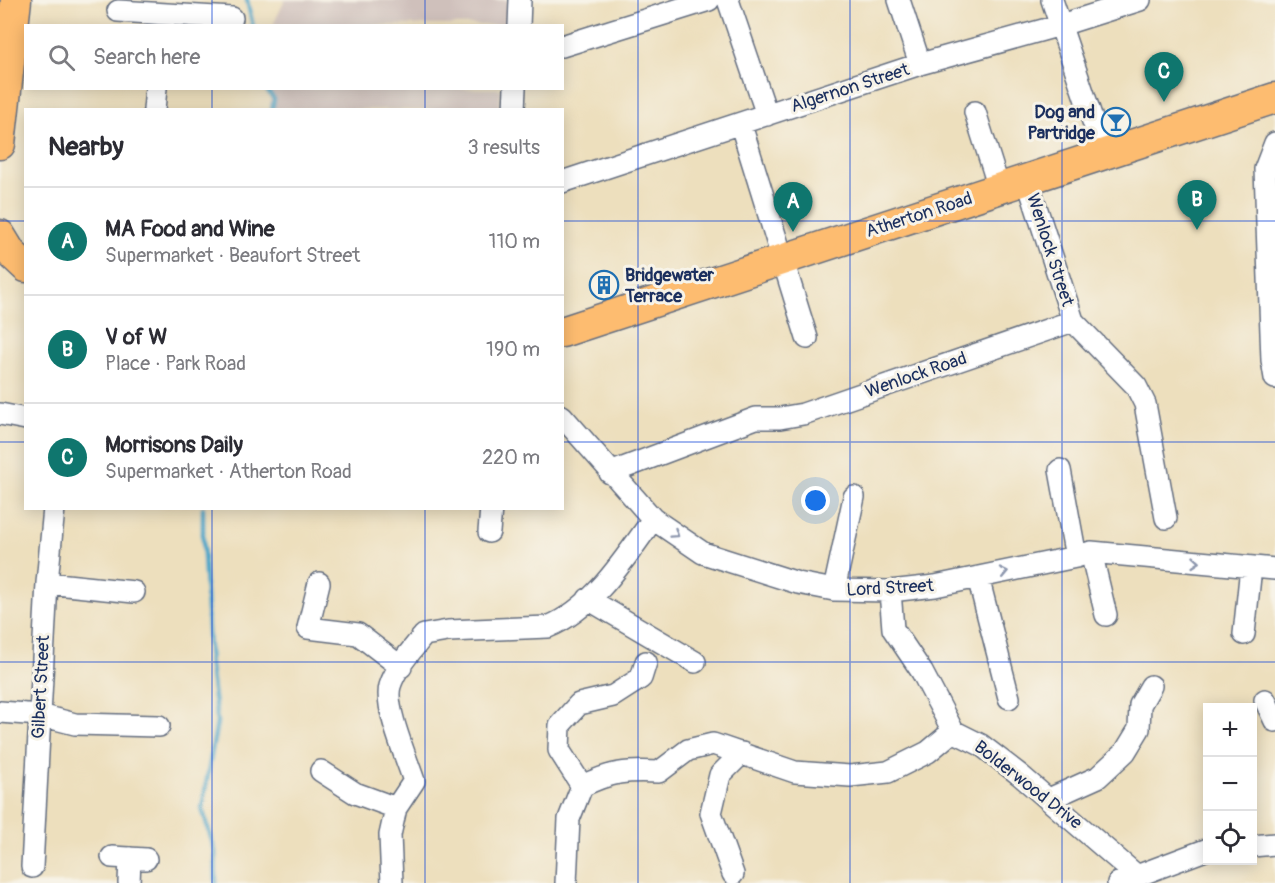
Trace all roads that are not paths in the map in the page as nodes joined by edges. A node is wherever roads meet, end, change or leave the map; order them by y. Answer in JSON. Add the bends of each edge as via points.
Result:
{"nodes":[{"id":1,"x":16,"y":0,"type":"edge"},
{"id":2,"x":520,"y":0,"type":"edge"},
{"id":3,"x":709,"y":0,"type":"edge"},
{"id":4,"x":728,"y":0,"type":"edge"},
{"id":5,"x":899,"y":0,"type":"edge"},
{"id":6,"x":1053,"y":0,"type":"edge"},
{"id":7,"x":1140,"y":0,"type":"edge"},
{"id":8,"x":118,"y":11,"type":"dead end"},
{"id":9,"x":232,"y":18,"type":"dead end"},
{"id":10,"x":161,"y":19,"type":"edge"},
{"id":11,"x":519,"y":24,"type":"edge"},
{"id":12,"x":1061,"y":25,"type":"junction"},
{"id":13,"x":564,"y":45,"type":"edge"},
{"id":14,"x":920,"y":64,"type":"junction"},
{"id":15,"x":156,"y":90,"type":"edge"},
{"id":16,"x":515,"y":90,"type":"edge"},
{"id":17,"x":1275,"y":98,"type":"edge"},
{"id":18,"x":154,"y":108,"type":"edge"},
{"id":19,"x":514,"y":108,"type":"edge"},
{"id":20,"x":975,"y":112,"type":"dead end"},
{"id":21,"x":767,"y":115,"type":"junction"},
{"id":22,"x":741,"y":125,"type":"junction"},
{"id":23,"x":1,"y":128,"type":"edge"},
{"id":24,"x":1275,"y":143,"type":"edge"},
{"id":25,"x":1104,"y":154,"type":"junction"},
{"id":26,"x":1027,"y":179,"type":"junction"},
{"id":27,"x":564,"y":181,"type":"edge"},
{"id":28,"x":999,"y":188,"type":"junction"},
{"id":29,"x":0,"y":235,"type":"edge"},
{"id":30,"x":782,"y":260,"type":"junction"},
{"id":31,"x":24,"y":265,"type":"edge"},
{"id":32,"x":0,"y":267,"type":"edge"},
{"id":33,"x":24,"y":273,"type":"edge"},
{"id":34,"x":1073,"y":321,"type":"junction"},
{"id":35,"x":564,"y":331,"type":"edge"},
{"id":36,"x":807,"y":338,"type":"dead end"},
{"id":37,"x":1275,"y":378,"type":"edge"},
{"id":38,"x":0,"y":414,"type":"edge"},
{"id":39,"x":564,"y":418,"type":"edge"},
{"id":40,"x":24,"y":419,"type":"edge"},
{"id":41,"x":1060,"y":470,"type":"dead end"},
{"id":42,"x":610,"y":472,"type":"junction"},
{"id":43,"x":854,"y":497,"type":"dead end"},
{"id":44,"x":54,"y":510,"type":"edge"},
{"id":45,"x":491,"y":510,"type":"edge"},
{"id":46,"x":1166,"y":518,"type":"dead end"},
{"id":47,"x":653,"y":519,"type":"junction"},
{"id":48,"x":489,"y":532,"type":"dead end"},
{"id":49,"x":1083,"y":554,"type":"junction"},
{"id":50,"x":1251,"y":567,"type":"junction"},
{"id":51,"x":1275,"y":569,"type":"edge"},
{"id":52,"x":978,"y":577,"type":"junction"},
{"id":53,"x":47,"y":583,"type":"junction"},
{"id":54,"x":319,"y":583,"type":"dead end"},
{"id":55,"x":834,"y":590,"type":"junction"},
{"id":56,"x":890,"y":591,"type":"junction"},
{"id":57,"x":134,"y":592,"type":"dead end"},
{"id":58,"x":588,"y":599,"type":"junction"},
{"id":59,"x":1106,"y":615,"type":"dead end"},
{"id":60,"x":1244,"y":634,"type":"dead end"},
{"id":61,"x":646,"y":662,"type":"dead end"},
{"id":62,"x":695,"y":662,"type":"dead end"},
{"id":63,"x":400,"y":667,"type":"junction"},
{"id":64,"x":1151,"y":686,"type":"dead end"},
{"id":65,"x":1009,"y":698,"type":"dead end"},
{"id":66,"x":1265,"y":700,"type":"dead end"},
{"id":67,"x":0,"y":712,"type":"edge"},
{"id":68,"x":40,"y":715,"type":"junction"},
{"id":69,"x":1275,"y":721,"type":"edge"},
{"id":70,"x":159,"y":726,"type":"dead end"},
{"id":71,"x":953,"y":731,"type":"junction"},
{"id":72,"x":742,"y":753,"type":"junction"},
{"id":73,"x":321,"y":771,"type":"dead end"},
{"id":74,"x":582,"y":786,"type":"junction"},
{"id":75,"x":1049,"y":799,"type":"junction"},
{"id":76,"x":396,"y":808,"type":"junction"},
{"id":77,"x":1275,"y":844,"type":"edge"},
{"id":78,"x":1257,"y":846,"type":"edge"},
{"id":79,"x":1203,"y":851,"type":"edge"},
{"id":80,"x":130,"y":858,"type":"dead end"},
{"id":81,"x":32,"y":867,"type":"dead end"},
{"id":82,"x":734,"y":874,"type":"dead end"},
{"id":83,"x":1127,"y":879,"type":"edge"},
{"id":84,"x":129,"y":883,"type":"edge"},
{"id":85,"x":392,"y":883,"type":"edge"},
{"id":86,"x":566,"y":883,"type":"edge"}],
"edges":[{"from":1,"to":23,"type":"highway"},
{"from":2,"to":11,"type":"street"},
{"from":3,"to":13,"type":"street"},
{"from":4,"to":21,"type":"street"},
{"from":5,"to":14,"type":"street"},
{"from":6,"to":12,"type":"street"},
{"from":7,"to":12,"type":"street","name":"Algernon Street"},
{"from":8,"to":10,"type":"street"},
{"from":9,"to":10,"type":"street"},
{"from":12,"to":14,"type":"street","name":"Algernon Street"},
{"from":12,"to":25,"type":"street"},
{"from":14,"to":21,"type":"street","name":"Algernon Street"},
{"from":15,"to":18,"type":"street"},
{"from":16,"to":19,"type":"street"},
{"from":17,"to":25,"type":"highway","name":"Atherton Road"},
{"from":20,"to":28,"type":"street"},
{"from":21,"to":22,"type":"street","name":"Algernon Street"},
{"from":22,"to":27,"type":"street","name":"Algernon Street"},
{"from":22,"to":30,"type":"street"},
{"from":24,"to":37,"type":"street","via":[[1265,169]]},
{"from":25,"to":26,"type":"highway","name":"Atherton Road"},
{"from":26,"to":28,"type":"highway","name":"Atherton Road"},
{"from":26,"to":34,"type":"street","name":"Wenlock Street"},
{"from":28,"to":30,"type":"highway","name":"Atherton Road"},
{"from":29,"to":31,"type":"highway"},
{"from":30,"to":35,"type":"highway","name":"Atherton Road"},
{"from":30,"to":36,"type":"street"},
{"from":32,"to":33,"type":"highway"},
{"from":34,"to":42,"type":"street","name":"Wenlock Road","via":[[803,414],[756,418]]},
{"from":34,"to":46,"type":"street","via":[[1136,386],[1145,404]]},
{"from":38,"to":40,"type":"street"},
{"from":39,"to":42,"type":"street","name":"Lord Street"},
{"from":41,"to":49,"type":"street"},
{"from":42,"to":47,"type":"street","name":"Lord Street"},
{"from":43,"to":55,"type":"street"},
{"from":44,"to":53,"type":"street","name":"Gilbert Street"},
{"from":45,"to":48,"type":"street"},
{"from":47,"to":55,"type":"street","name":"Lord Street","one_way":true,"via":[[703,553],[798,583]]},
{"from":47,"to":58,"type":"street","via":[[616,572]]},
{"from":49,"to":50,"type":"street","name":"Lord Street","one_way":true},
{"from":52,"to":49,"type":"street","name":"Lord Street","one_way":true},
{"from":49,"to":59,"type":"street"},
{"from":50,"to":51,"type":"street","name":"Lord Street"},
{"from":50,"to":60,"type":"street"},
{"from":52,"to":56,"type":"street","name":"Lord Street"},
{"from":52,"to":65,"type":"street"},
{"from":53,"to":57,"type":"street"},
{"from":53,"to":68,"type":"street","name":"Gilbert Street"},
{"from":54,"to":63,"type":"street","via":[[309,628],[358,634]]},
{"from":55,"to":56,"type":"street","name":"Lord Street"},
{"from":56,"to":71,"type":"street","name":"Bolderwood Drive","via":[[893,629],[922,672]]},
{"from":58,"to":62,"type":"street"},
{"from":58,"to":63,"type":"street","via":[[563,621],[548,627],[424,635]]},
{"from":61,"to":74,"type":"street","via":[[641,678],[613,696],[579,704],[560,725],[559,750]]},
{"from":63,"to":76,"type":"street","via":[[390,687],[392,714],[414,781]]},
{"from":64,"to":75,"type":"street","via":[[1140,705],[1139,729],[1125,752],[1098,777]]},
{"from":66,"to":69,"type":"street"},
{"from":67,"to":68,"type":"street"},
{"from":68,"to":70,"type":"street","via":[[75,724]]},
{"from":68,"to":81,"type":"street","name":"Gilbert Street"},
{"from":71,"to":72,"type":"street","via":[[928,752],[888,772],[850,776],[795,772]]},
{"from":71,"to":75,"type":"street","name":"Bolderwood Drive","via":[[981,745]]},
{"from":72,"to":74,"type":"street","via":[[713,744],[688,750],[659,772],[634,770],[605,775]]},
{"from":72,"to":82,"type":"street","via":[[720,775],[711,813]]},
{"from":73,"to":76,"type":"street","via":[[355,793]]},
{"from":74,"to":86,"type":"street","via":[[569,819]]},
{"from":75,"to":83,"type":"street","name":"Bolderwood Drive"},
{"from":76,"to":85,"type":"street","via":[[390,835]]},
{"from":77,"to":78,"type":"street"},
{"from":79,"to":83,"type":"street"},
{"from":80,"to":84,"type":"street"}]}
